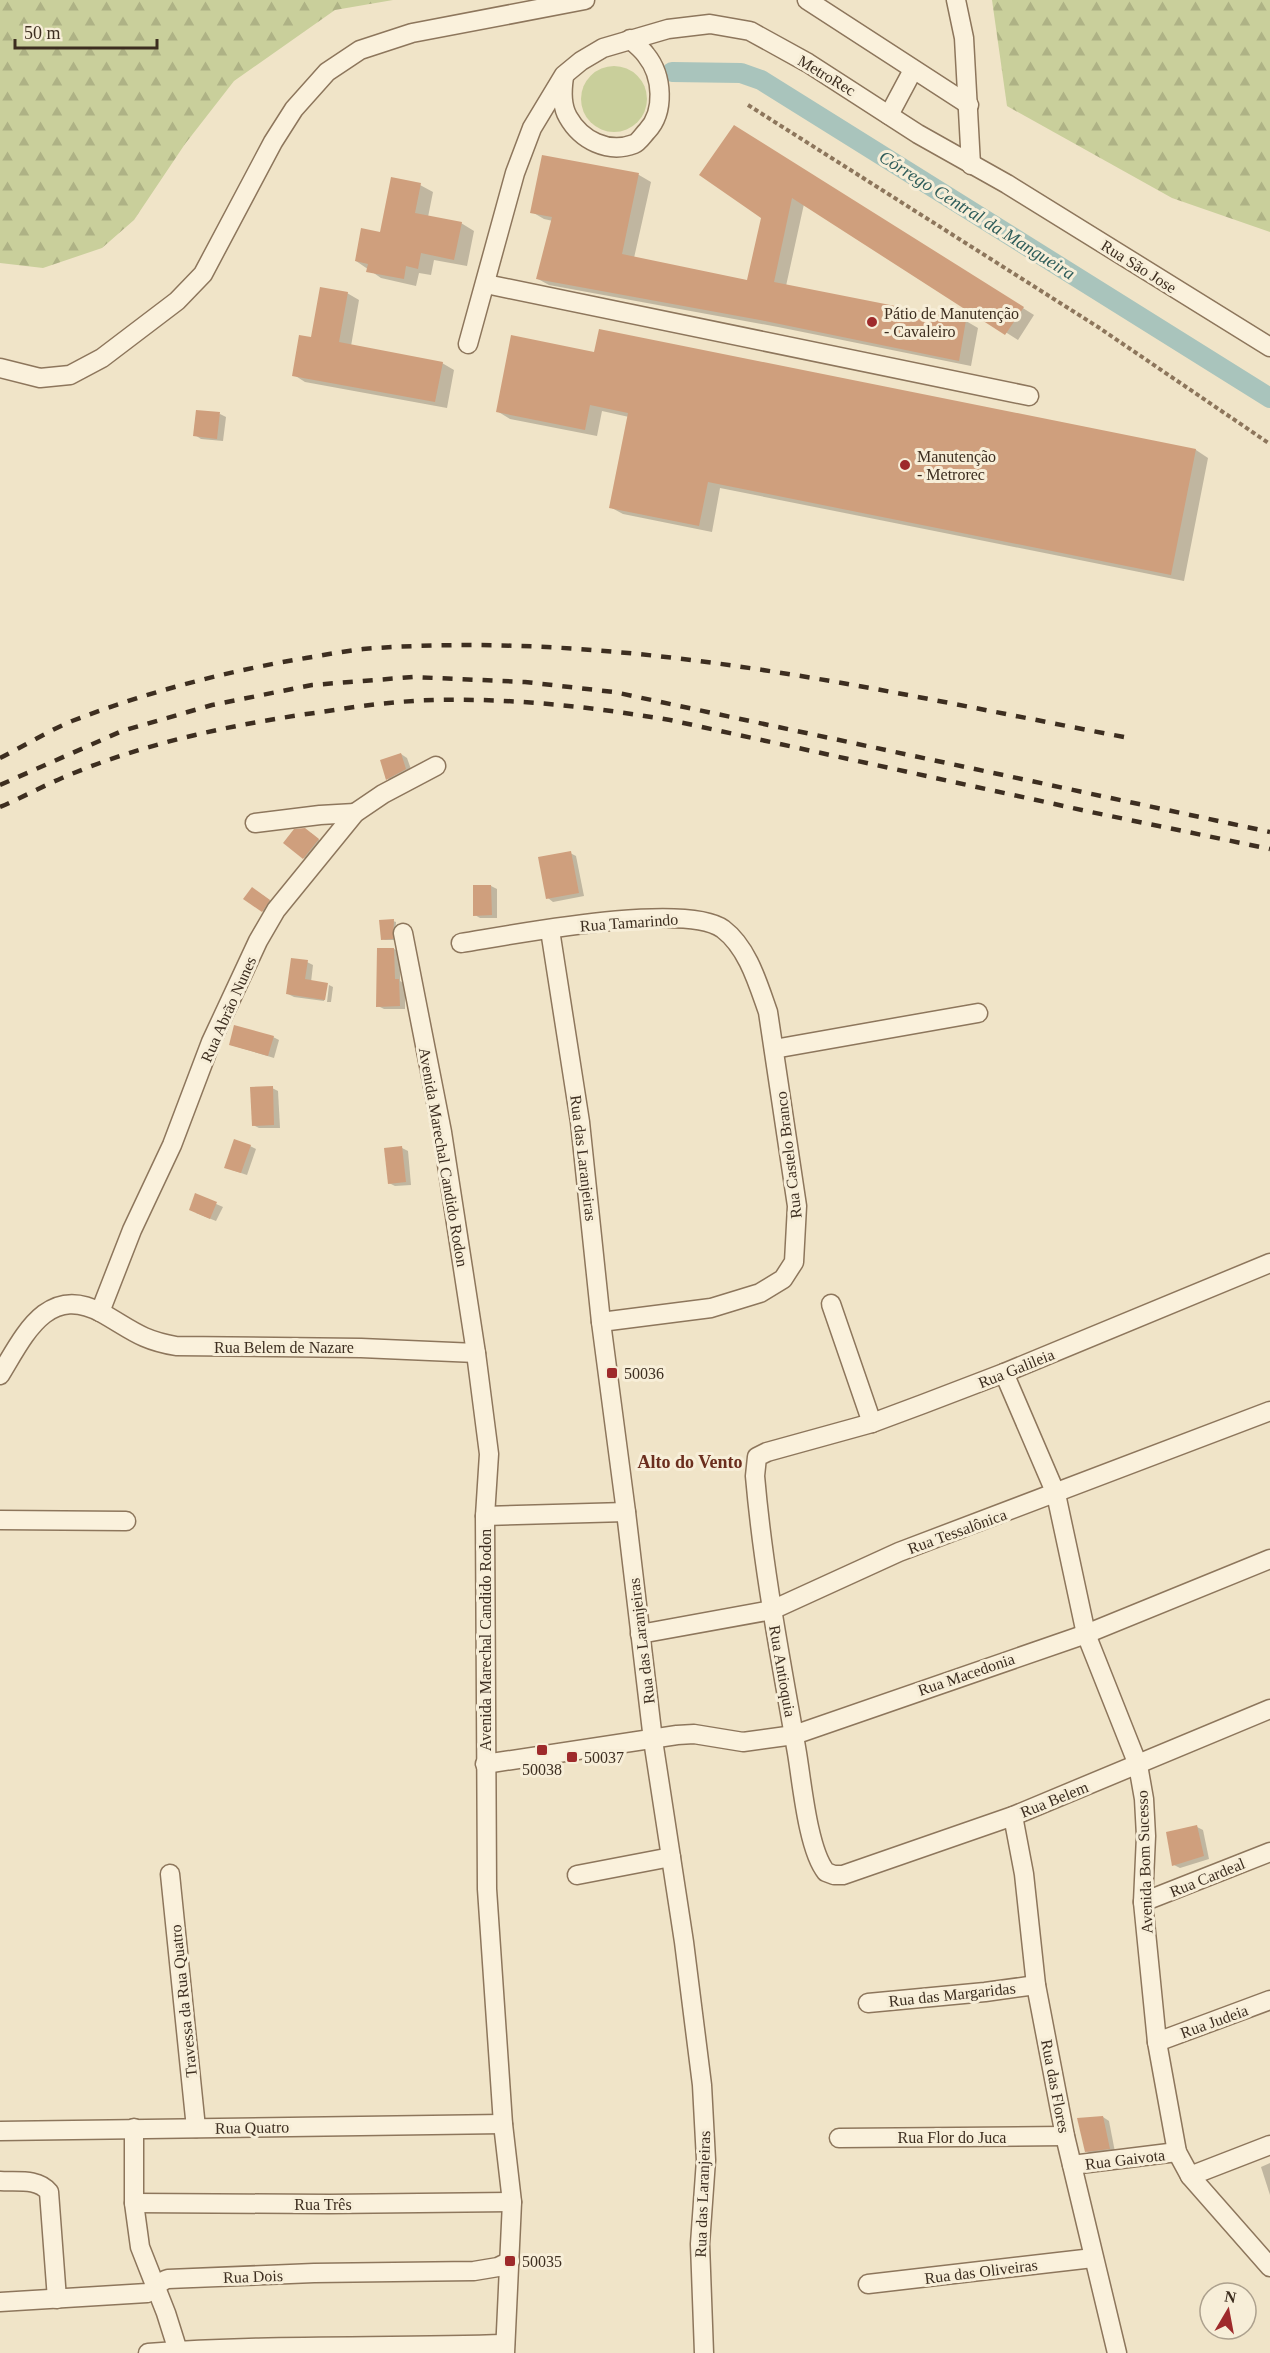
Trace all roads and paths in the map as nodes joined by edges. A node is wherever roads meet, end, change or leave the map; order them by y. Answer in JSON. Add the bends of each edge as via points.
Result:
{"nodes":[{"id":1,"x":585,"y":0,"type":"edge"},
{"id":2,"x":807,"y":0,"type":"edge"},
{"id":3,"x":956,"y":0,"type":"edge"},
{"id":4,"x":630,"y":39,"type":"junction"},
{"id":5,"x":914,"y":70,"type":"junction"},
{"id":6,"x":564,"y":75,"type":"junction"},
{"id":7,"x":748,"y":105,"type":"dead end"},
{"id":8,"x":969,"y":105,"type":"junction"},
{"id":9,"x":889,"y":115,"type":"junction"},
{"id":10,"x":971,"y":165,"type":"junction"},
{"id":11,"x":1007,"y":184,"type":"joint"},
{"id":12,"x":486,"y":284,"type":"junction"},
{"id":13,"x":468,"y":345,"type":"dead end"},
{"id":14,"x":1270,"y":347,"type":"edge"},
{"id":15,"x":0,"y":368,"type":"edge"},
{"id":16,"x":1029,"y":396,"type":"dead end"},
{"id":17,"x":1270,"y":444,"type":"edge"},
{"id":18,"x":436,"y":766,"type":"dead end"},
{"id":19,"x":355,"y":813,"type":"junction"},
{"id":20,"x":255,"y":823,"type":"dead end"},
{"id":21,"x":550,"y":930,"type":"junction"},
{"id":22,"x":403,"y":933,"type":"dead end"},
{"id":23,"x":461,"y":943,"type":"dead end"},
{"id":24,"x":736,"y":943,"type":"joint"},
{"id":25,"x":978,"y":1013,"type":"dead end"},
{"id":26,"x":774,"y":1049,"type":"junction"},
{"id":27,"x":1270,"y":1263,"type":"edge"},
{"id":28,"x":831,"y":1304,"type":"dead end"},
{"id":29,"x":100,"y":1312,"type":"junction"},
{"id":30,"x":601,"y":1322,"type":"junction"},
{"id":31,"x":476,"y":1353,"type":"junction"},
{"id":32,"x":1004,"y":1373,"type":"junction"},
{"id":33,"x":0,"y":1375,"type":"edge"},
{"id":34,"x":1270,"y":1412,"type":"edge"},
{"id":35,"x":872,"y":1423,"type":"junction"},
{"id":36,"x":757,"y":1457,"type":"joint"},
{"id":37,"x":1056,"y":1494,"type":"junction"},
{"id":38,"x":626,"y":1512,"type":"junction"},
{"id":39,"x":485,"y":1516,"type":"junction"},
{"id":40,"x":0,"y":1520,"type":"edge"},
{"id":41,"x":126,"y":1521,"type":"dead end"},
{"id":42,"x":1270,"y":1559,"type":"edge"},
{"id":43,"x":772,"y":1610,"type":"junction"},
{"id":44,"x":640,"y":1634,"type":"junction"},
{"id":45,"x":1086,"y":1635,"type":"junction"},
{"id":46,"x":1270,"y":1709,"type":"edge"},
{"id":47,"x":794,"y":1735,"type":"junction"},
{"id":48,"x":653,"y":1740,"type":"junction"},
{"id":49,"x":485,"y":1764,"type":"junction"},
{"id":50,"x":1138,"y":1765,"type":"junction"},
{"id":51,"x":1013,"y":1816,"type":"junction"},
{"id":52,"x":1270,"y":1852,"type":"edge"},
{"id":53,"x":671,"y":1857,"type":"junction"},
{"id":54,"x":170,"y":1874,"type":"dead end"},
{"id":55,"x":577,"y":1875,"type":"dead end"},
{"id":56,"x":834,"y":1875,"type":"joint"},
{"id":57,"x":1143,"y":1902,"type":"junction"},
{"id":58,"x":1036,"y":1985,"type":"junction"},
{"id":59,"x":1270,"y":2000,"type":"edge"},
{"id":60,"x":867,"y":2003,"type":"dead end"},
{"id":61,"x":1157,"y":2042,"type":"junction"},
{"id":62,"x":504,"y":2124,"type":"junction"},
{"id":63,"x":134,"y":2128,"type":"junction"},
{"id":64,"x":196,"y":2128,"type":"junction"},
{"id":65,"x":0,"y":2131,"type":"edge"},
{"id":66,"x":1065,"y":2136,"type":"junction"},
{"id":67,"x":839,"y":2138,"type":"dead end"},
{"id":68,"x":1270,"y":2145,"type":"edge"},
{"id":69,"x":1177,"y":2152,"type":"junction"},
{"id":70,"x":1072,"y":2165,"type":"junction"},
{"id":71,"x":1190,"y":2176,"type":"junction"},
{"id":72,"x":0,"y":2181,"type":"edge"},
{"id":73,"x":135,"y":2202,"type":"junction"},
{"id":74,"x":512,"y":2202,"type":"junction"},
{"id":75,"x":1093,"y":2258,"type":"junction"},
{"id":76,"x":510,"y":2261,"type":"junction"},
{"id":77,"x":1270,"y":2266,"type":"edge"},
{"id":78,"x":868,"y":2284,"type":"dead end"},
{"id":79,"x":156,"y":2288,"type":"junction"},
{"id":80,"x":57,"y":2299,"type":"junction"},
{"id":81,"x":0,"y":2302,"type":"edge"},
{"id":82,"x":505,"y":2349,"type":"edge"},
{"id":83,"x":178,"y":2351,"type":"junction"},
{"id":84,"x":148,"y":2353,"type":"edge"},
{"id":85,"x":704,"y":2353,"type":"edge"},
{"id":86,"x":1117,"y":2353,"type":"edge"}],
"edges":[{"from":1,"to":15,"type":"street","via":[[412,33],[360,50],[327,72],[294,109],[203,274],[177,301],[102,358],[70,375],[40,378]]},
{"from":2,"to":5,"type":"street"},
{"from":3,"to":8,"type":"street","via":[[964,38]]},
{"from":4,"to":6,"type":"street","name":"MetroRec","via":[[603,48]]},
{"from":4,"to":6,"type":"street","via":[[656,72],[660,99],[654,123],[635,144],[608,148],[583,137],[567,116],[562,97]]},
{"from":4,"to":9,"type":"street","name":"MetroRec","via":[[710,24],[750,31]]},
{"from":5,"to":8,"type":"street"},
{"from":5,"to":9,"type":"street"},
{"from":6,"to":12,"type":"street","name":"MetroRec","via":[[532,128],[515,173]]},
{"from":7,"to":17,"type":"path","via":[[1098,327]]},
{"from":8,"to":10,"type":"street"},
{"from":9,"to":10,"type":"street","name":"MetroRec"},
{"from":10,"to":11,"type":"street","name":"MetroRec"},
{"from":11,"to":14,"type":"street","name":"Rua São Jose"},
{"from":12,"to":13,"type":"street","name":"MetroRec"},
{"from":12,"to":16,"type":"street"},
{"from":18,"to":19,"type":"street","name":"Rua Abrão Nunes"},
{"from":19,"to":20,"type":"street"},
{"from":19,"to":29,"type":"street","name":"Rua Abrão Nunes","via":[[276,910],[258,941]]},
{"from":21,"to":23,"type":"street","name":"Rua Tamarindo"},
{"from":21,"to":24,"type":"street","name":"Rua Tamarindo","via":[[687,918],[710,922]]},
{"from":21,"to":30,"type":"street","name":"Rua das Laranjeiras","via":[[580,1122]]},
{"from":22,"to":31,"type":"street","name":"Avenida Marechal Candido Rodon","via":[[442,1132]]},
{"from":24,"to":26,"type":"street","name":"Rua Castelo Branco","via":[[759,986]]},
{"from":25,"to":26,"type":"street"},
{"from":26,"to":30,"type":"street","name":"Rua Castelo Branco","via":[[797,1206],[794,1262],[783,1279],[760,1293],[711,1308]]},
{"from":27,"to":32,"type":"street","name":"Rua Galileia"},
{"from":28,"to":35,"type":"street"},
{"from":29,"to":31,"type":"street","name":"Rua Belem de Nazare","via":[[153,1342],[176,1346]]},
{"from":29,"to":33,"type":"street","name":"Rua Belem de Nazare","via":[[75,1304],[60,1304],[45,1312],[25,1334]]},
{"from":30,"to":38,"type":"street","name":"Rua das Laranjeiras"},
{"from":31,"to":39,"type":"street","name":"Avenida Marechal Candido Rodon","via":[[489,1454]]},
{"from":32,"to":35,"type":"street","name":"Rua Galileia"},
{"from":32,"to":37,"type":"street","name":"Avenida Bom Sucesso"},
{"from":34,"to":37,"type":"street","name":"Rua Tessalônica"},
{"from":35,"to":36,"type":"street","name":"Rua Galileia"},
{"from":36,"to":43,"type":"street","name":"Rua Antioquia","via":[[755,1476]]},
{"from":37,"to":43,"type":"street","name":"Rua Tessalônica","via":[[899,1552]]},
{"from":37,"to":45,"type":"street","name":"Avenida Bom Sucesso"},
{"from":38,"to":39,"type":"street"},
{"from":38,"to":44,"type":"street","name":"Rua das Laranjeiras"},
{"from":39,"to":49,"type":"street","name":"Avenida Marechal Candido Rodon"},
{"from":40,"to":41,"type":"street"},
{"from":42,"to":45,"type":"street","name":"Rua Macedonia"},
{"from":43,"to":44,"type":"street","name":"Rua Tessalônica"},
{"from":43,"to":47,"type":"street","name":"Rua Antioquia"},
{"from":44,"to":48,"type":"street","name":"Rua das Laranjeiras"},
{"from":45,"to":47,"type":"street","name":"Rua Macedonia"},
{"from":45,"to":50,"type":"street","name":"Avenida Bom Sucesso"},
{"from":46,"to":50,"type":"street","name":"Rua Belem"},
{"from":47,"to":48,"type":"street","name":"Rua Macedonia","via":[[744,1742],[694,1734]]},
{"from":47,"to":56,"type":"street","name":"Rua Antioquia","via":[[817,1853],[822,1867]]},
{"from":48,"to":49,"type":"street","name":"Rua Macedonia"},
{"from":48,"to":53,"type":"street","name":"Rua das Laranjeiras"},
{"from":49,"to":62,"type":"street","name":"Avenida Marechal Candido Rodon","via":[[487,1889]]},
{"from":50,"to":51,"type":"street","name":"Rua Belem"},
{"from":50,"to":57,"type":"street","name":"Avenida Bom Sucesso","via":[[1145,1808]]},
{"from":51,"to":56,"type":"street","name":"Rua Belem","via":[[874,1865]]},
{"from":51,"to":58,"type":"street","name":"Rua das Flores","via":[[1024,1874]]},
{"from":52,"to":57,"type":"street","name":"Rua Cardeal"},
{"from":53,"to":55,"type":"street"},
{"from":53,"to":85,"type":"street","name":"Rua das Laranjeiras","via":[[705,2131],[700,2244]]},
{"from":54,"to":64,"type":"street","name":"Travessa da Rua Quatro"},
{"from":57,"to":61,"type":"street","name":"Avenida Bom Sucesso"},
{"from":58,"to":60,"type":"street","name":"Rua das Margaridas"},
{"from":58,"to":66,"type":"street","name":"Rua das Flores"},
{"from":59,"to":61,"type":"street","name":"Rua Judeia"},
{"from":61,"to":69,"type":"street","name":"Avenida Bom Sucesso"},
{"from":62,"to":64,"type":"street","name":"Rua Quatro"},
{"from":62,"to":74,"type":"street","name":"Avenida Marechal Candido Rodon"},
{"from":63,"to":64,"type":"street","name":"Rua Quatro"},
{"from":63,"to":65,"type":"street","name":"Rua Quatro"},
{"from":63,"to":73,"type":"street"},
{"from":66,"to":67,"type":"street","name":"Rua Flor do Juca"},
{"from":66,"to":70,"type":"street","name":"Rua das Flores"},
{"from":68,"to":71,"type":"street"},
{"from":69,"to":70,"type":"street","name":"Rua Gaivota"},
{"from":69,"to":71,"type":"street","name":"Avenida Bom Sucesso"},
{"from":70,"to":75,"type":"street","name":"Rua das Flores"},
{"from":71,"to":77,"type":"street","name":"Avenida Bom Sucesso"},
{"from":72,"to":80,"type":"street","via":[[44,2185],[49,2192]]},
{"from":73,"to":74,"type":"street","name":"Rua Três"},
{"from":73,"to":79,"type":"street","via":[[140,2247]]},
{"from":74,"to":76,"type":"street","name":"Avenida Marechal Candido Rodon"},
{"from":75,"to":78,"type":"street","name":"Rua das Oliveiras"},
{"from":75,"to":86,"type":"street","name":"Rua das Flores"},
{"from":76,"to":79,"type":"street","name":"Rua Dois","via":[[474,2271],[168,2279]]},
{"from":76,"to":82,"type":"street","name":"Avenida Marechal Candido Rodon"},
{"from":79,"to":80,"type":"street","name":"Rua Dois","via":[[147,2293]]},
{"from":79,"to":83,"type":"street"},
{"from":80,"to":81,"type":"street","name":"Rua Dois"},
{"from":82,"to":83,"type":"street","via":[[234,2347]]},
{"from":83,"to":84,"type":"street"}]}
